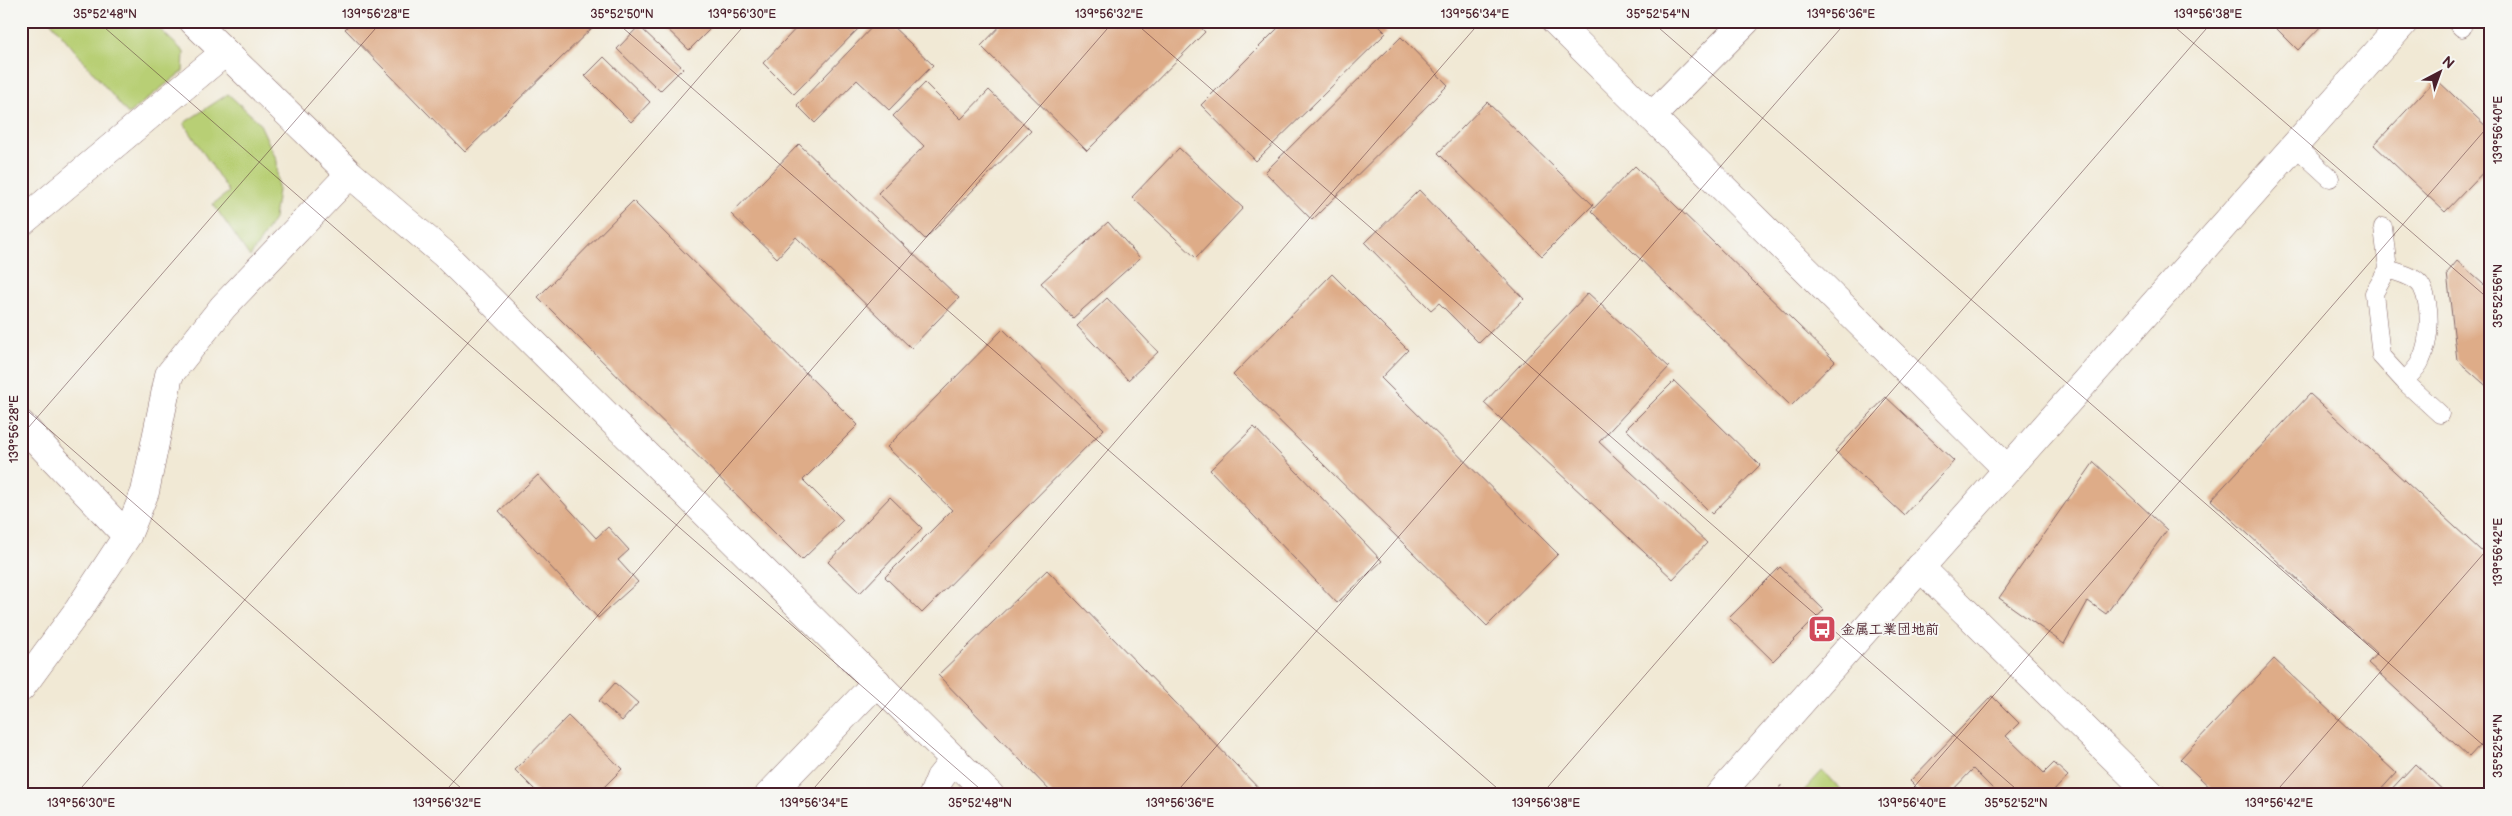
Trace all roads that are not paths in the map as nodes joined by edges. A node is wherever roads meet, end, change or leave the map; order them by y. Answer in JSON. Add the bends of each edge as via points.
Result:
{"nodes":[{"id":1,"x":193,"y":21,"type":"edge"},
{"id":2,"x":1554,"y":21,"type":"edge"},
{"id":3,"x":1746,"y":21,"type":"edge"},
{"id":4,"x":2405,"y":21,"type":"edge"},
{"id":5,"x":224,"y":53,"type":"junction"},
{"id":6,"x":1651,"y":117,"type":"junction"},
{"id":7,"x":2295,"y":146,"type":"junction"},
{"id":8,"x":350,"y":174,"type":"junction"},
{"id":9,"x":2330,"y":178,"type":"dead end"},
{"id":10,"x":21,"y":223,"type":"edge"},
{"id":11,"x":2382,"y":227,"type":"dead end"},
{"id":12,"x":2388,"y":269,"type":"junction"},
{"id":13,"x":2404,"y":381,"type":"junction"},
{"id":14,"x":2440,"y":414,"type":"dead end"},
{"id":15,"x":21,"y":424,"type":"edge"},
{"id":16,"x":2007,"y":469,"type":"junction"},
{"id":17,"x":127,"y":536,"type":"junction"},
{"id":18,"x":1920,"y":567,"type":"junction"},
{"id":19,"x":877,"y":682,"type":"junction"},
{"id":20,"x":21,"y":688,"type":"edge"},
{"id":21,"x":955,"y":760,"type":"junction"},
{"id":22,"x":768,"y":795,"type":"edge"},
{"id":23,"x":933,"y":795,"type":"edge"},
{"id":24,"x":990,"y":795,"type":"edge"},
{"id":25,"x":1719,"y":795,"type":"edge"},
{"id":26,"x":2152,"y":795,"type":"edge"}],
"edges":[{"from":1,"to":5,"type":"street"},
{"from":2,"to":6,"type":"street"},
{"from":3,"to":6,"type":"street"},
{"from":4,"to":7,"type":"street"},
{"from":5,"to":8,"type":"street"},
{"from":5,"to":10,"type":"street"},
{"from":6,"to":16,"type":"street"},
{"from":7,"to":9,"type":"lane"},
{"from":7,"to":16,"type":"street"},
{"from":8,"to":17,"type":"street","via":[[223,307],[169,375],[145,492]]},
{"from":8,"to":19,"type":"street","via":[[444,254]]},
{"from":11,"to":12,"type":"lane"},
{"from":12,"to":13,"type":"lane","via":[[2374,293],[2381,356]]},
{"from":12,"to":13,"type":"lane","via":[[2407,275],[2422,286],[2427,308],[2428,341],[2421,362]]},
{"from":13,"to":14,"type":"lane"},
{"from":15,"to":17,"type":"street"},
{"from":16,"to":18,"type":"street"},
{"from":17,"to":20,"type":"street"},
{"from":18,"to":25,"type":"street"},
{"from":18,"to":26,"type":"street"},
{"from":19,"to":21,"type":"street"},
{"from":19,"to":22,"type":"street"},
{"from":21,"to":23,"type":"street","via":[[940,778]]},
{"from":21,"to":24,"type":"street"}]}
